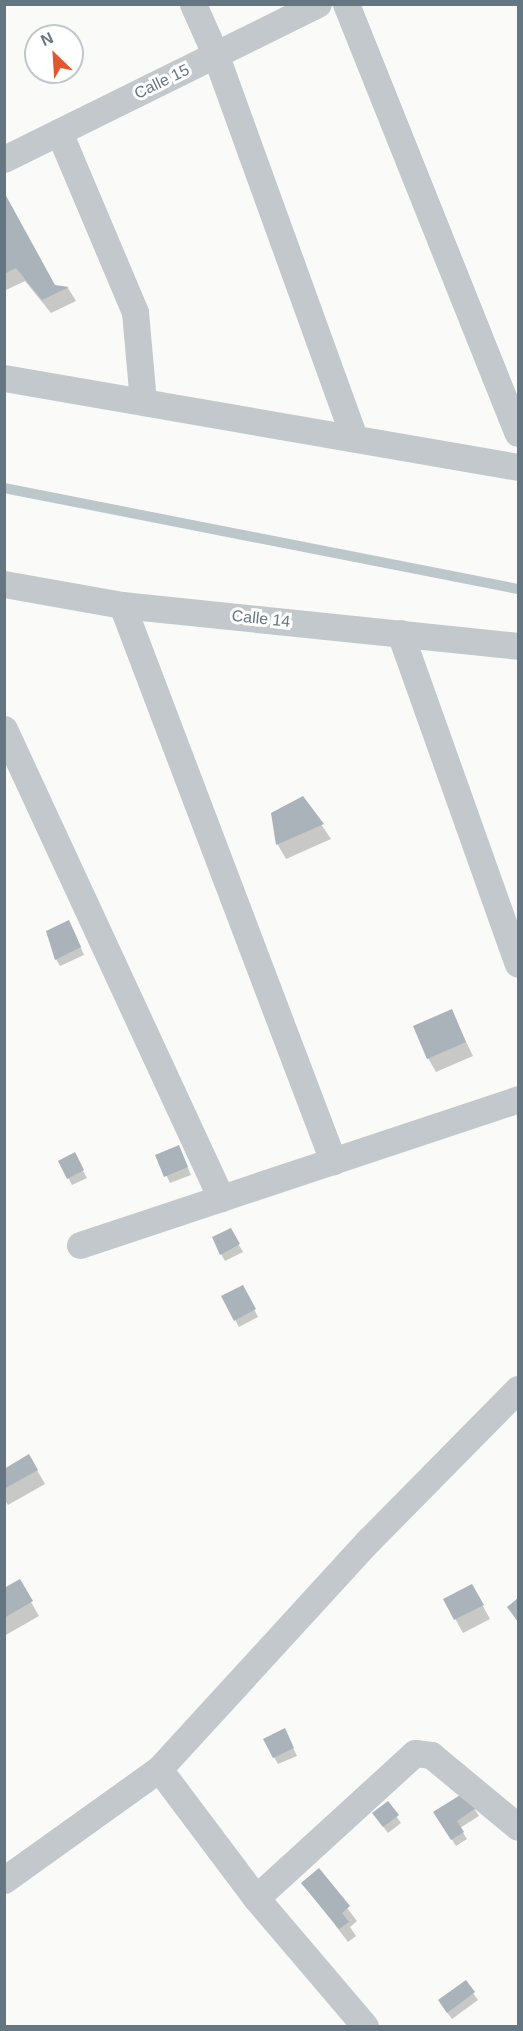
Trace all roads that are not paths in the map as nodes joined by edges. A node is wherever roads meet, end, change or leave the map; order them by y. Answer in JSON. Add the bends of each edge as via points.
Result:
{"nodes":[{"id":1,"x":193,"y":4,"type":"edge"},
{"id":2,"x":318,"y":4,"type":"edge"},
{"id":3,"x":346,"y":4,"type":"edge"},
{"id":4,"x":216,"y":56,"type":"junction"},
{"id":5,"x":59,"y":132,"type":"junction"},
{"id":6,"x":4,"y":159,"type":"edge"},
{"id":7,"x":4,"y":378,"type":"edge"},
{"id":8,"x":144,"y":401,"type":"junction"},
{"id":9,"x":519,"y":433,"type":"edge"},
{"id":10,"x":354,"y":437,"type":"junction"},
{"id":11,"x":519,"y":467,"type":"edge"},
{"id":12,"x":4,"y":584,"type":"edge"},
{"id":13,"x":122,"y":605,"type":"junction"},
{"id":14,"x":400,"y":633,"type":"junction"},
{"id":15,"x":519,"y":646,"type":"edge"},
{"id":16,"x":4,"y":729,"type":"edge"},
{"id":17,"x":519,"y":964,"type":"edge"},
{"id":18,"x":519,"y":1099,"type":"edge"},
{"id":19,"x":333,"y":1161,"type":"junction"},
{"id":20,"x":220,"y":1198,"type":"junction"},
{"id":21,"x":80,"y":1245,"type":"dead end"},
{"id":22,"x":519,"y":1389,"type":"edge"},
{"id":23,"x":159,"y":1769,"type":"junction"},
{"id":24,"x":519,"y":1827,"type":"edge"},
{"id":25,"x":4,"y":1880,"type":"edge"},
{"id":26,"x":256,"y":1898,"type":"junction"},
{"id":27,"x":365,"y":2026,"type":"edge"}],
"edges":[{"from":1,"to":4,"type":"street"},
{"from":2,"to":4,"type":"street","name":"Calle 15"},
{"from":3,"to":9,"type":"street"},
{"from":4,"to":5,"type":"street","name":"Calle 15"},
{"from":4,"to":10,"type":"street"},
{"from":5,"to":6,"type":"street","name":"Calle 15"},
{"from":5,"to":8,"type":"street","via":[[135,312]]},
{"from":7,"to":8,"type":"street"},
{"from":8,"to":10,"type":"street"},
{"from":10,"to":11,"type":"street"},
{"from":12,"to":13,"type":"street","name":"Calle 14"},
{"from":13,"to":14,"type":"street","name":"Calle 14"},
{"from":13,"to":19,"type":"street"},
{"from":14,"to":15,"type":"street","name":"Calle 14"},
{"from":14,"to":17,"type":"street"},
{"from":16,"to":20,"type":"street"},
{"from":18,"to":19,"type":"street"},
{"from":19,"to":20,"type":"street"},
{"from":20,"to":21,"type":"street"},
{"from":22,"to":23,"type":"street","via":[[369,1540]]},
{"from":23,"to":25,"type":"street"},
{"from":23,"to":26,"type":"street"},
{"from":24,"to":26,"type":"street","via":[[430,1755],[415,1753]]},
{"from":26,"to":27,"type":"street"}]}
